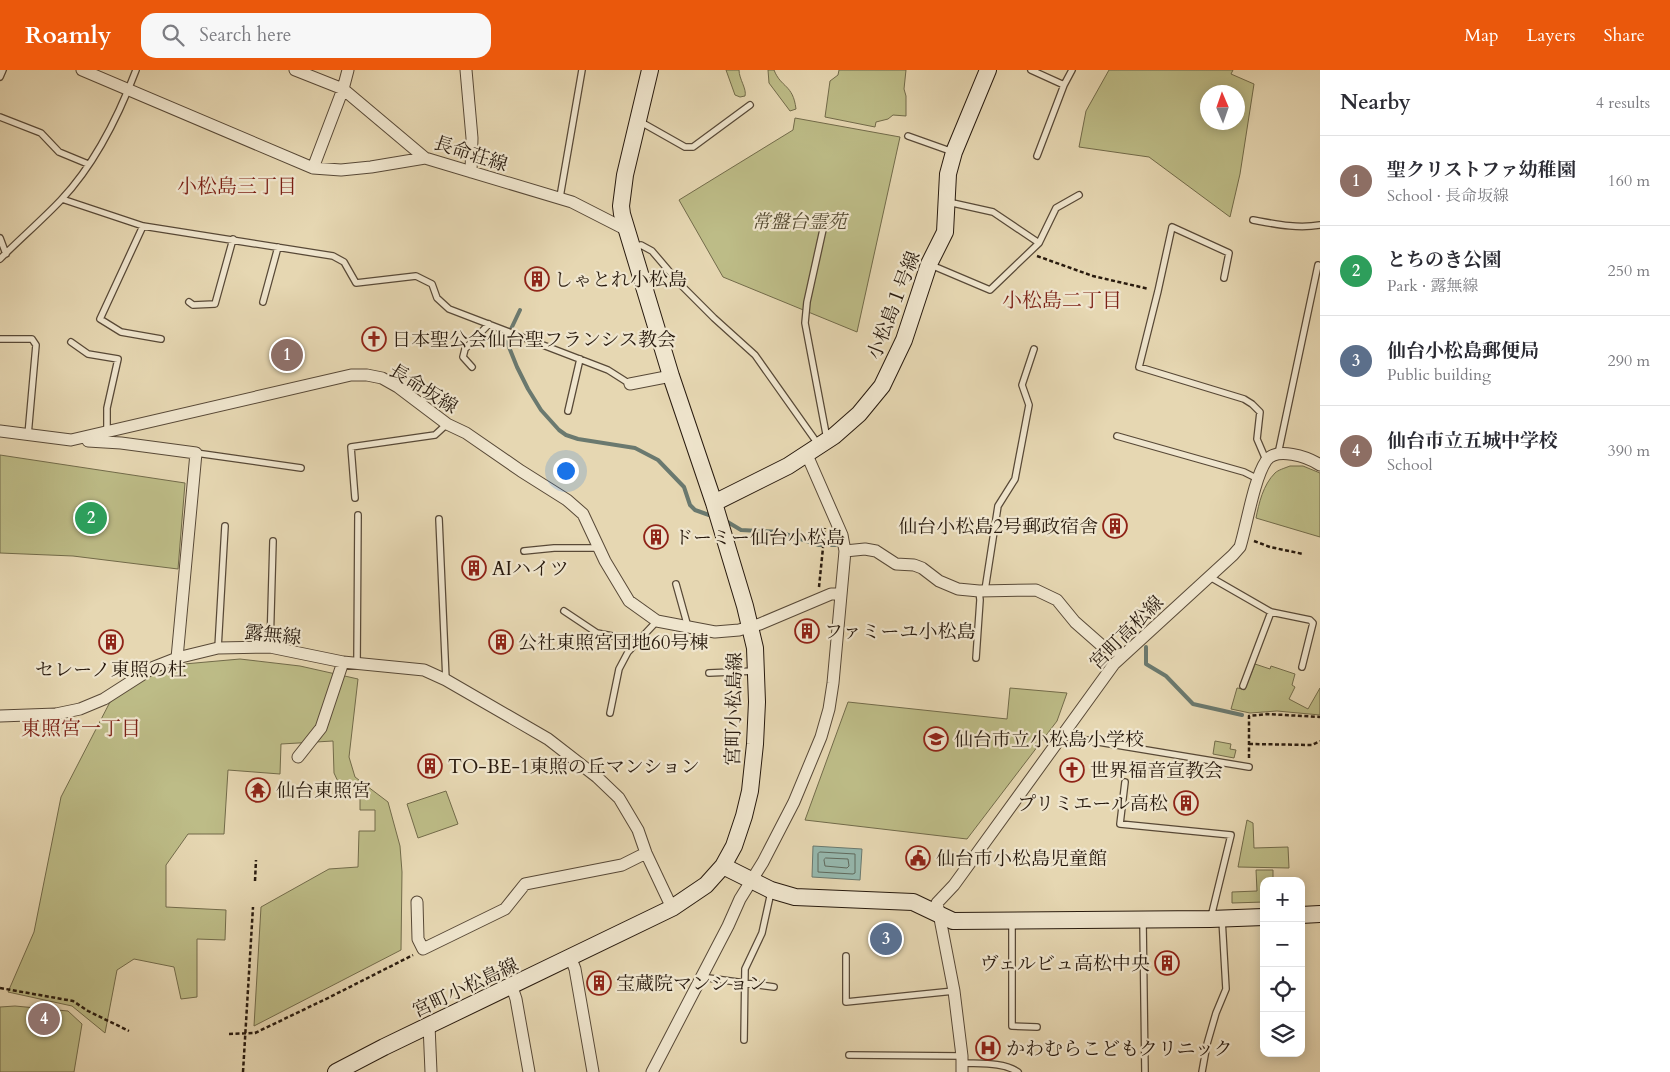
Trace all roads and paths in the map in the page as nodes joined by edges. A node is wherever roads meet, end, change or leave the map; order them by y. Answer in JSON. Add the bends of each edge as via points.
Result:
{"nodes":[{"id":1,"x":3,"y":70,"type":"edge"},
{"id":2,"x":82,"y":70,"type":"edge"},
{"id":3,"x":136,"y":70,"type":"edge"},
{"id":4,"x":295,"y":70,"type":"edge"},
{"id":5,"x":348,"y":70,"type":"edge"},
{"id":6,"x":466,"y":70,"type":"edge"},
{"id":7,"x":582,"y":70,"type":"edge"},
{"id":8,"x":650,"y":70,"type":"edge"},
{"id":9,"x":988,"y":70,"type":"edge"},
{"id":10,"x":1031,"y":70,"type":"edge"},
{"id":11,"x":1072,"y":70,"type":"edge"},
{"id":12,"x":0,"y":77,"type":"edge"},
{"id":13,"x":1064,"y":85,"type":"junction"},
{"id":14,"x":343,"y":89,"type":"junction"},
{"id":15,"x":128,"y":90,"type":"junction"},
{"id":16,"x":750,"y":105,"type":"dead end"},
{"id":17,"x":0,"y":117,"type":"edge"},
{"id":18,"x":638,"y":120,"type":"junction"},
{"id":19,"x":908,"y":136,"type":"dead end"},
{"id":20,"x":954,"y":152,"type":"junction"},
{"id":21,"x":1037,"y":156,"type":"dead end"},
{"id":22,"x":424,"y":158,"type":"junction"},
{"id":23,"x":88,"y":164,"type":"junction"},
{"id":24,"x":313,"y":168,"type":"junction"},
{"id":25,"x":471,"y":172,"type":"junction"},
{"id":26,"x":1079,"y":195,"type":"dead end"},
{"id":27,"x":560,"y":198,"type":"junction"},
{"id":28,"x":62,"y":199,"type":"junction"},
{"id":29,"x":946,"y":201,"type":"junction"},
{"id":30,"x":1253,"y":220,"type":"dead end"},
{"id":31,"x":824,"y":225,"type":"dead end"},
{"id":32,"x":1320,"y":225,"type":"edge"},
{"id":33,"x":143,"y":226,"type":"junction"},
{"id":34,"x":625,"y":229,"type":"junction"},
{"id":35,"x":0,"y":238,"type":"edge"},
{"id":36,"x":233,"y":240,"type":"junction"},
{"id":37,"x":1039,"y":243,"type":"junction"},
{"id":38,"x":278,"y":247,"type":"junction"},
{"id":39,"x":632,"y":248,"type":"junction"},
{"id":40,"x":1028,"y":253,"type":"junction"},
{"id":41,"x":6,"y":254,"type":"junction"},
{"id":42,"x":0,"y":259,"type":"edge"},
{"id":43,"x":929,"y":264,"type":"junction"},
{"id":44,"x":1318,"y":265,"type":"dead end"},
{"id":45,"x":1224,"y":278,"type":"dead end"},
{"id":46,"x":1158,"y":291,"type":"junction"},
{"id":47,"x":189,"y":302,"type":"dead end"},
{"id":48,"x":263,"y":302,"type":"dead end"},
{"id":49,"x":489,"y":324,"type":"junction"},
{"id":50,"x":0,"y":339,"type":"edge"},
{"id":51,"x":161,"y":339,"type":"dead end"},
{"id":52,"x":71,"y":342,"type":"dead end"},
{"id":53,"x":1034,"y":349,"type":"dead end"},
{"id":54,"x":580,"y":359,"type":"junction"},
{"id":55,"x":472,"y":367,"type":"dead end"},
{"id":56,"x":671,"y":376,"type":"junction"},
{"id":57,"x":630,"y":384,"type":"joint"},
{"id":58,"x":568,"y":411,"type":"dead end"},
{"id":59,"x":447,"y":424,"type":"junction"},
{"id":60,"x":0,"y":431,"type":"edge"},
{"id":61,"x":107,"y":433,"type":"junction"},
{"id":62,"x":28,"y":435,"type":"junction"},
{"id":63,"x":1117,"y":436,"type":"dead end"},
{"id":64,"x":71,"y":440,"type":"junction"},
{"id":65,"x":818,"y":447,"type":"junction"},
{"id":66,"x":196,"y":453,"type":"junction"},
{"id":67,"x":1278,"y":454,"type":"junction"},
{"id":68,"x":1266,"y":460,"type":"junction"},
{"id":69,"x":1320,"y":465,"type":"edge"},
{"id":70,"x":301,"y":468,"type":"dead end"},
{"id":71,"x":1258,"y":479,"type":"junction"},
{"id":72,"x":355,"y":498,"type":"dead end"},
{"id":73,"x":714,"y":503,"type":"junction"},
{"id":74,"x":358,"y":514,"type":"dead end"},
{"id":75,"x":439,"y":520,"type":"dead end"},
{"id":76,"x":226,"y":526,"type":"dead end"},
{"id":77,"x":1243,"y":536,"type":"junction"},
{"id":78,"x":274,"y":540,"type":"dead end"},
{"id":79,"x":824,"y":541,"type":"dead end"},
{"id":80,"x":598,"y":548,"type":"junction"},
{"id":81,"x":524,"y":551,"type":"dead end"},
{"id":82,"x":845,"y":551,"type":"junction"},
{"id":83,"x":1303,"y":554,"type":"dead end"},
{"id":84,"x":1210,"y":577,"type":"junction"},
{"id":85,"x":676,"y":584,"type":"dead end"},
{"id":86,"x":982,"y":591,"type":"junction"},
{"id":87,"x":840,"y":594,"type":"junction"},
{"id":88,"x":814,"y":600,"type":"junction"},
{"id":89,"x":564,"y":611,"type":"dead end"},
{"id":90,"x":1271,"y":612,"type":"junction"},
{"id":91,"x":656,"y":621,"type":"junction"},
{"id":92,"x":688,"y":627,"type":"junction"},
{"id":93,"x":751,"y":627,"type":"junction"},
{"id":94,"x":638,"y":641,"type":"junction"},
{"id":95,"x":270,"y":647,"type":"junction"},
{"id":96,"x":218,"y":648,"type":"junction"},
{"id":97,"x":1124,"y":654,"type":"junction"},
{"id":98,"x":177,"y":658,"type":"junction"},
{"id":99,"x":976,"y":658,"type":"dead end"},
{"id":100,"x":343,"y":662,"type":"junction"},
{"id":101,"x":356,"y":664,"type":"junction"},
{"id":102,"x":1302,"y":667,"type":"dead end"},
{"id":103,"x":757,"y":671,"type":"junction"},
{"id":104,"x":709,"y":673,"type":"dead end"},
{"id":105,"x":446,"y":680,"type":"junction"},
{"id":106,"x":1242,"y":686,"type":"dead end"},
{"id":107,"x":610,"y":714,"type":"dead end"},
{"id":108,"x":0,"y":716,"type":"edge"},
{"id":109,"x":1320,"y":718,"type":"edge"},
{"id":110,"x":1062,"y":736,"type":"junction"},
{"id":111,"x":1320,"y":741,"type":"edge"},
{"id":112,"x":1249,"y":744,"type":"junction"},
{"id":113,"x":298,"y":757,"type":"dead end"},
{"id":114,"x":1248,"y":767,"type":"joint"},
{"id":115,"x":1125,"y":782,"type":"dead end"},
{"id":116,"x":646,"y":853,"type":"junction"},
{"id":117,"x":256,"y":860,"type":"dead end"},
{"id":118,"x":723,"y":866,"type":"junction"},
{"id":119,"x":255,"y":881,"type":"dead end"},
{"id":120,"x":752,"y":881,"type":"junction"},
{"id":121,"x":771,"y":890,"type":"junction"},
{"id":122,"x":417,"y":902,"type":"dead end"},
{"id":123,"x":253,"y":906,"type":"dead end"},
{"id":124,"x":672,"y":908,"type":"junction"},
{"id":125,"x":938,"y":913,"type":"junction"},
{"id":126,"x":1320,"y":914,"type":"edge"},
{"id":127,"x":1305,"y":915,"type":"edge"},
{"id":128,"x":1260,"y":917,"type":"edge"},
{"id":129,"x":1216,"y":919,"type":"junction"},
{"id":130,"x":1012,"y":920,"type":"junction"},
{"id":131,"x":1143,"y":920,"type":"junction"},
{"id":132,"x":423,"y":949,"type":"junction"},
{"id":133,"x":846,"y":956,"type":"dead end"},
{"id":134,"x":571,"y":958,"type":"junction"},
{"id":135,"x":701,"y":977,"type":"junction"},
{"id":136,"x":744,"y":983,"type":"junction"},
{"id":137,"x":512,"y":987,"type":"junction"},
{"id":138,"x":774,"y":987,"type":"dead end"},
{"id":139,"x":0,"y":988,"type":"edge"},
{"id":140,"x":954,"y":991,"type":"junction"},
{"id":141,"x":429,"y":1026,"type":"junction"},
{"id":142,"x":1037,"y":1027,"type":"dead end"},
{"id":143,"x":129,"y":1031,"type":"dead end"},
{"id":144,"x":246,"y":1033,"type":"junction"},
{"id":145,"x":229,"y":1034,"type":"dead end"},
{"id":146,"x":744,"y":1040,"type":"dead end"},
{"id":147,"x":849,"y":1055,"type":"dead end"},
{"id":148,"x":962,"y":1064,"type":"edge"},
{"id":149,"x":243,"y":1072,"type":"edge"},
{"id":150,"x":336,"y":1072,"type":"edge"},
{"id":151,"x":431,"y":1072,"type":"edge"},
{"id":152,"x":529,"y":1072,"type":"edge"},
{"id":153,"x":593,"y":1072,"type":"edge"},
{"id":154,"x":652,"y":1072,"type":"edge"},
{"id":155,"x":1018,"y":1072,"type":"edge"},
{"id":156,"x":1145,"y":1072,"type":"edge"},
{"id":157,"x":1202,"y":1072,"type":"edge"}],
"edges":[{"from":1,"to":12,"type":"lane"},
{"from":2,"to":15,"type":"street"},
{"from":3,"to":15,"type":"lane"},
{"from":4,"to":14,"type":"street","name":"長命荘線"},
{"from":5,"to":14,"type":"street"},
{"from":6,"to":25,"type":"street","via":[[471,113]]},
{"from":7,"to":27,"type":"lane"},
{"from":8,"to":18,"type":"street","name":"宮町小松島線"},
{"from":9,"to":20,"type":"street","name":"小松島１号線"},
{"from":10,"to":13,"type":"lane"},
{"from":11,"to":13,"type":"lane"},
{"from":13,"to":21,"type":"lane"},
{"from":14,"to":22,"type":"street","name":"長命荘線"},
{"from":14,"to":24,"type":"street"},
{"from":15,"to":23,"type":"lane","via":[[101,147]]},
{"from":15,"to":24,"type":"street"},
{"from":16,"to":18,"type":"lane","via":[[693,147],[685,148]]},
{"from":17,"to":23,"type":"lane","via":[[41,133],[59,152]]},
{"from":18,"to":34,"type":"street","name":"宮町小松島線","via":[[622,192]]},
{"from":19,"to":20,"type":"lane"},
{"from":20,"to":29,"type":"street","name":"小松島１号線"},
{"from":22,"to":24,"type":"street","via":[[371,168]]},
{"from":22,"to":25,"type":"street","name":"長命荘線"},
{"from":23,"to":28,"type":"lane"},
{"from":25,"to":27,"type":"street","name":"長命荘線"},
{"from":26,"to":37,"type":"lane","via":[[1056,208]]},
{"from":27,"to":34,"type":"street","name":"長命荘線"},
{"from":28,"to":33,"type":"lane"},
{"from":28,"to":41,"type":"lane"},
{"from":29,"to":37,"type":"lane","via":[[993,212]]},
{"from":29,"to":43,"type":"street","name":"小松島１号線","via":[[945,232]]},
{"from":30,"to":32,"type":"lane","via":[[1293,227]]},
{"from":31,"to":65,"type":"lane","via":[[807,302],[806,324]]},
{"from":33,"to":36,"type":"lane"},
{"from":33,"to":51,"type":"lane","via":[[100,320],[121,332]]},
{"from":34,"to":39,"type":"street","name":"宮町小松島線"},
{"from":35,"to":41,"type":"lane"},
{"from":36,"to":38,"type":"lane"},
{"from":36,"to":47,"type":"lane","via":[[215,304],[193,305]]},
{"from":37,"to":40,"type":"lane"},
{"from":38,"to":48,"type":"lane"},
{"from":38,"to":49,"type":"lane","via":[[333,256],[344,262],[356,283],[416,276],[432,284],[437,298],[449,308]]},
{"from":39,"to":56,"type":"street","name":"宮町小松島線"},
{"from":39,"to":65,"type":"lane","via":[[641,246],[652,251],[714,318],[755,355]]},
{"from":40,"to":43,"type":"lane","via":[[990,290]]},
{"from":40,"to":46,"type":"path","via":[[1093,276]]},
{"from":41,"to":42,"type":"lane"},
{"from":43,"to":65,"type":"street","name":"小松島１号線","via":[[904,340],[882,386],[859,414]]},
{"from":44,"to":67,"type":"lane"},
{"from":45,"to":46,"type":"lane","via":[[1229,253],[1172,227]]},
{"from":46,"to":68,"type":"lane","via":[[1139,367],[1252,404],[1260,412],[1257,439]]},
{"from":49,"to":54,"type":"lane"},
{"from":49,"to":55,"type":"lane","via":[[465,349],[463,357]]},
{"from":50,"to":62,"type":"lane","via":[[32,339],[36,345]]},
{"from":52,"to":61,"type":"lane","via":[[88,354],[118,359],[108,408]]},
{"from":53,"to":86,"type":"lane","via":[[1022,385],[1029,405],[1015,479],[998,506]]},
{"from":54,"to":57,"type":"lane","via":[[608,370]]},
{"from":54,"to":58,"type":"lane"},
{"from":56,"to":57,"type":"street"},
{"from":56,"to":73,"type":"street","name":"宮町小松島線"},
{"from":59,"to":61,"type":"street","name":"長命坂線","via":[[382,378],[351,375]]},
{"from":59,"to":72,"type":"lane","via":[[435,435],[351,447]]},
{"from":59,"to":80,"type":"street","name":"長命坂線","via":[[466,433],[583,514]]},
{"from":60,"to":62,"type":"street","name":"長命坂線"},
{"from":61,"to":64,"type":"street","name":"長命坂線"},
{"from":62,"to":64,"type":"street","name":"長命坂線"},
{"from":63,"to":71,"type":"lane","via":[[1244,472]]},
{"from":64,"to":66,"type":"street"},
{"from":65,"to":73,"type":"street","name":"小松島１号線","via":[[788,466]]},
{"from":65,"to":82,"type":"street"},
{"from":66,"to":70,"type":"lane"},
{"from":66,"to":98,"type":"street"},
{"from":67,"to":68,"type":"street"},
{"from":67,"to":69,"type":"street","via":[[1309,458]]},
{"from":68,"to":71,"type":"street","name":"宮町高松線"},
{"from":71,"to":77,"type":"street","name":"宮町高松線"},
{"from":73,"to":93,"type":"street","name":"宮町小松島線"},
{"from":74,"to":101,"type":"lane"},
{"from":75,"to":105,"type":"lane"},
{"from":76,"to":96,"type":"lane"},
{"from":77,"to":83,"type":"path","via":[[1270,547]]},
{"from":77,"to":84,"type":"street","name":"宮町高松線","via":[[1240,547]]},
{"from":78,"to":95,"type":"lane"},
{"from":79,"to":88,"type":"path","via":[[820,582]]},
{"from":80,"to":81,"type":"lane"},
{"from":80,"to":91,"type":"street","name":"長命坂線","via":[[629,601]]},
{"from":82,"to":86,"type":"street","via":[[876,551],[896,564],[922,568],[938,581],[958,589]]},
{"from":82,"to":87,"type":"street"},
{"from":84,"to":90,"type":"lane"},
{"from":84,"to":97,"type":"street","name":"宮町高松線"},
{"from":85,"to":92,"type":"lane"},
{"from":86,"to":97,"type":"street","via":[[1036,590],[1057,600],[1075,622],[1100,644]]},
{"from":86,"to":99,"type":"lane"},
{"from":87,"to":88,"type":"street","name":"長命坂線"},
{"from":87,"to":120,"type":"street","via":[[833,683],[821,737],[794,802]]},
{"from":88,"to":93,"type":"street","name":"長命坂線"},
{"from":89,"to":94,"type":"lane","via":[[597,633]]},
{"from":90,"to":102,"type":"lane","via":[[1313,623]]},
{"from":90,"to":106,"type":"lane"},
{"from":91,"to":92,"type":"street","name":"長命坂線"},
{"from":91,"to":94,"type":"lane"},
{"from":92,"to":93,"type":"street","name":"長命坂線","via":[[715,632]]},
{"from":93,"to":103,"type":"street","name":"宮町小松島線"},
{"from":94,"to":107,"type":"lane","via":[[619,669]]},
{"from":95,"to":96,"type":"street","name":"露無線"},
{"from":95,"to":100,"type":"street","name":"露無線"},
{"from":96,"to":98,"type":"street","name":"露無線"},
{"from":97,"to":110,"type":"street","name":"宮町高松線","via":[[1092,691]]},
{"from":98,"to":108,"type":"street","name":"露無線","via":[[154,667],[104,700],[80,709],[56,714]]},
{"from":100,"to":101,"type":"street","name":"露無線"},
{"from":100,"to":113,"type":"street","via":[[321,728]]},
{"from":101,"to":105,"type":"street","name":"露無線","via":[[424,670]]},
{"from":103,"to":104,"type":"lane"},
{"from":103,"to":118,"type":"street","name":"宮町小松島線","via":[[750,791],[734,846]]},
{"from":105,"to":116,"type":"street","name":"露無線","via":[[548,739],[597,777],[619,798],[638,830]]},
{"from":109,"to":112,"type":"path","via":[[1267,714],[1249,716]]},
{"from":110,"to":114,"type":"lane"},
{"from":110,"to":125,"type":"street","name":"宮町高松線","via":[[954,885],[937,903]]},
{"from":111,"to":112,"type":"path","via":[[1312,745]]},
{"from":112,"to":114,"type":"path"},
{"from":115,"to":129,"type":"lane","via":[[1120,824],[1230,834]]},
{"from":116,"to":124,"type":"street","name":"露無線"},
{"from":116,"to":132,"type":"street","via":[[622,865],[524,884],[505,909]]},
{"from":117,"to":119,"type":"path"},
{"from":118,"to":120,"type":"street"},
{"from":118,"to":124,"type":"street","name":"宮町小松島線","via":[[706,885]]},
{"from":120,"to":121,"type":"street"},
{"from":120,"to":135,"type":"street"},
{"from":121,"to":125,"type":"street","via":[[795,898],[913,902]]},
{"from":121,"to":136,"type":"lane","via":[[762,933],[745,969]]},
{"from":122,"to":132,"type":"street","via":[[418,939]]},
{"from":123,"to":144,"type":"path"},
{"from":124,"to":134,"type":"street","name":"宮町小松島線"},
{"from":125,"to":130,"type":"street","via":[[953,921]]},
{"from":125,"to":140,"type":"street"},
{"from":126,"to":127,"type":"street"},
{"from":128,"to":129,"type":"street"},
{"from":129,"to":131,"type":"street"},
{"from":129,"to":157,"type":"lane","via":[[1226,989],[1207,1044]]},
{"from":130,"to":131,"type":"street"},
{"from":130,"to":142,"type":"lane","via":[[1012,1026]]},
{"from":131,"to":156,"type":"lane"},
{"from":132,"to":144,"type":"path","via":[[264,1029]]},
{"from":133,"to":140,"type":"lane","via":[[846,1002]]},
{"from":134,"to":137,"type":"street","name":"宮町小松島線"},
{"from":134,"to":153,"type":"street"},
{"from":135,"to":136,"type":"lane"},
{"from":135,"to":154,"type":"street"},
{"from":136,"to":138,"type":"lane"},
{"from":136,"to":146,"type":"lane"},
{"from":137,"to":141,"type":"street","name":"宮町小松島線"},
{"from":137,"to":152,"type":"street"},
{"from":139,"to":143,"type":"path","via":[[72,1001]]},
{"from":140,"to":148,"type":"street"},
{"from":141,"to":150,"type":"street","name":"宮町小松島線"},
{"from":141,"to":151,"type":"street"},
{"from":144,"to":145,"type":"path"},
{"from":144,"to":149,"type":"path"},
{"from":147,"to":148,"type":"lane"},
{"from":148,"to":155,"type":"lane","via":[[987,1064]]}]}
